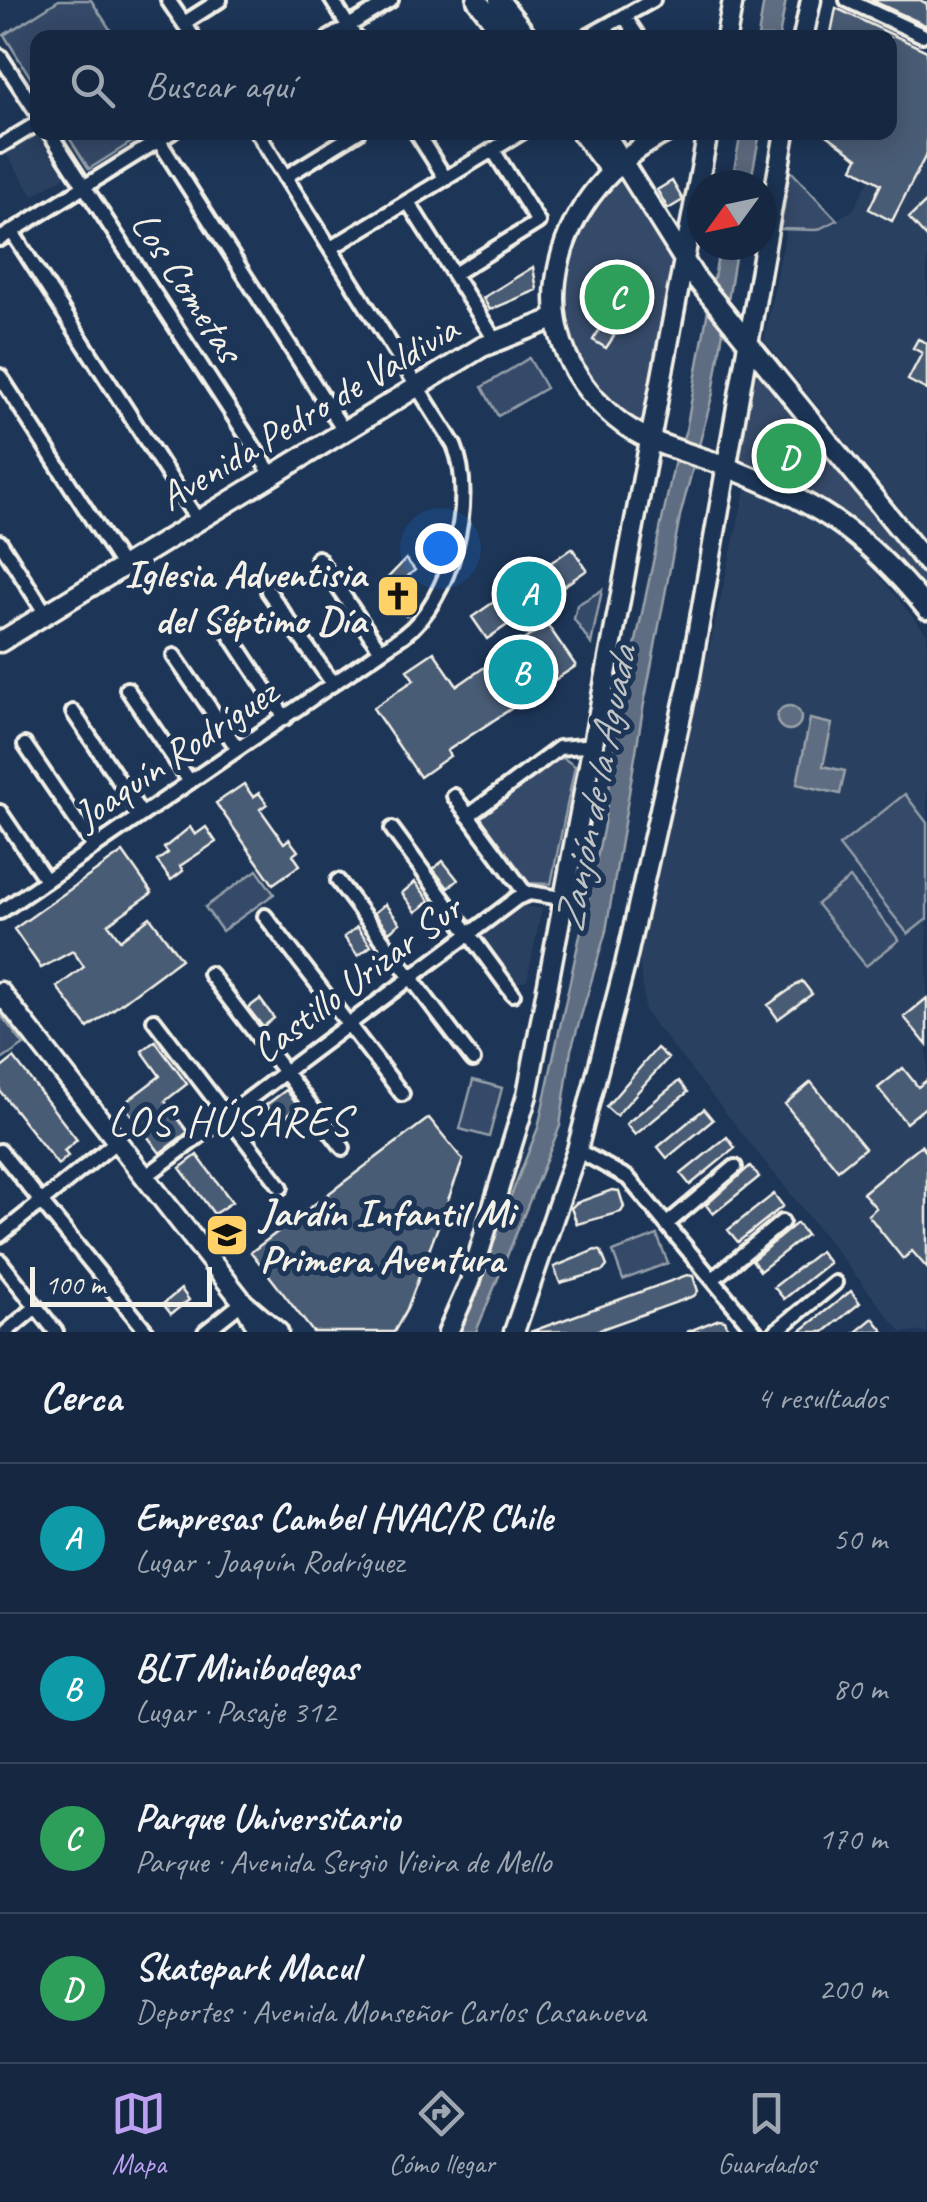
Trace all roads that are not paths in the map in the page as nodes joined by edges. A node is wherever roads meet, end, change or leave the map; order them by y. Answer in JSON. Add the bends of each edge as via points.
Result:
{"nodes":[{"id":1,"x":168,"y":0,"type":"edge"},
{"id":2,"x":220,"y":0,"type":"edge"},
{"id":3,"x":332,"y":0,"type":"edge"},
{"id":4,"x":392,"y":0,"type":"edge"},
{"id":5,"x":477,"y":0,"type":"edge"},
{"id":6,"x":653,"y":0,"type":"edge"},
{"id":7,"x":733,"y":0,"type":"edge"},
{"id":8,"x":811,"y":0,"type":"edge"},
{"id":9,"x":847,"y":0,"type":"edge"},
{"id":10,"x":508,"y":3,"type":"edge"},
{"id":11,"x":624,"y":16,"type":"junction"},
{"id":12,"x":184,"y":23,"type":"junction"},
{"id":13,"x":189,"y":30,"type":"edge"},
{"id":14,"x":351,"y":30,"type":"edge"},
{"id":15,"x":354,"y":30,"type":"edge"},
{"id":16,"x":500,"y":30,"type":"edge"},
{"id":17,"x":524,"y":30,"type":"edge"},
{"id":18,"x":599,"y":30,"type":"edge"},
{"id":19,"x":634,"y":30,"type":"edge"},
{"id":20,"x":727,"y":30,"type":"edge"},
{"id":21,"x":805,"y":30,"type":"edge"},
{"id":22,"x":922,"y":35,"type":"dead end"},
{"id":23,"x":0,"y":56,"type":"edge"},
{"id":24,"x":30,"y":102,"type":"edge"},
{"id":25,"x":30,"y":129,"type":"edge"},
{"id":26,"x":55,"y":140,"type":"edge"},
{"id":27,"x":159,"y":140,"type":"joint"},
{"id":28,"x":262,"y":140,"type":"edge"},
{"id":29,"x":345,"y":140,"type":"edge"},
{"id":30,"x":421,"y":140,"type":"edge"},
{"id":31,"x":509,"y":140,"type":"edge"},
{"id":32,"x":590,"y":140,"type":"edge"},
{"id":33,"x":607,"y":140,"type":"edge"},
{"id":34,"x":655,"y":140,"type":"edge"},
{"id":35,"x":707,"y":140,"type":"edge"},
{"id":36,"x":783,"y":140,"type":"edge"},
{"id":37,"x":0,"y":146,"type":"edge"},
{"id":38,"x":493,"y":150,"type":"junction"},
{"id":39,"x":616,"y":164,"type":"junction"},
{"id":40,"x":285,"y":177,"type":"junction"},
{"id":41,"x":446,"y":178,"type":"junction"},
{"id":42,"x":84,"y":186,"type":"junction"},
{"id":43,"x":408,"y":202,"type":"junction"},
{"id":44,"x":6,"y":235,"type":"edge"},
{"id":45,"x":331,"y":248,"type":"junction"},
{"id":46,"x":689,"y":269,"type":"junction"},
{"id":47,"x":454,"y":274,"type":"junction"},
{"id":48,"x":556,"y":318,"type":"junction"},
{"id":49,"x":742,"y":337,"type":"junction"},
{"id":50,"x":495,"y":340,"type":"junction"},
{"id":51,"x":0,"y":376,"type":"edge"},
{"id":52,"x":419,"y":386,"type":"junction"},
{"id":53,"x":344,"y":431,"type":"junction"},
{"id":54,"x":660,"y":445,"type":"junction"},
{"id":55,"x":720,"y":464,"type":"junction"},
{"id":56,"x":272,"y":476,"type":"junction"},
{"id":57,"x":198,"y":521,"type":"junction"},
{"id":58,"x":0,"y":542,"type":"edge"},
{"id":59,"x":318,"y":558,"type":"dead end"},
{"id":60,"x":927,"y":563,"type":"edge"},
{"id":61,"x":123,"y":566,"type":"junction"},
{"id":62,"x":268,"y":590,"type":"dead end"},
{"id":63,"x":927,"y":609,"type":"edge"},
{"id":64,"x":46,"y":614,"type":"junction"},
{"id":65,"x":223,"y":624,"type":"dead end"},
{"id":66,"x":0,"y":642,"type":"edge"},
{"id":67,"x":382,"y":651,"type":"junction"},
{"id":68,"x":174,"y":656,"type":"dead end"},
{"id":69,"x":333,"y":684,"type":"junction"},
{"id":70,"x":128,"y":689,"type":"dead end"},
{"id":71,"x":73,"y":712,"type":"dead end"},
{"id":72,"x":284,"y":718,"type":"junction"},
{"id":73,"x":24,"y":745,"type":"dead end"},
{"id":74,"x":596,"y":745,"type":"junction"},
{"id":75,"x":238,"y":749,"type":"junction"},
{"id":76,"x":190,"y":782,"type":"junction"},
{"id":77,"x":454,"y":796,"type":"dead end"},
{"id":78,"x":0,"y":812,"type":"edge"},
{"id":79,"x":142,"y":814,"type":"junction"},
{"id":80,"x":468,"y":816,"type":"junction"},
{"id":81,"x":392,"y":829,"type":"dead end"},
{"id":82,"x":94,"y":848,"type":"junction"},
{"id":83,"x":46,"y":880,"type":"junction"},
{"id":84,"x":338,"y":881,"type":"dead end"},
{"id":85,"x":526,"y":894,"type":"junction"},
{"id":86,"x":567,"y":899,"type":"junction"},
{"id":87,"x":0,"y":912,"type":"edge"},
{"id":88,"x":265,"y":916,"type":"dead end"},
{"id":89,"x":468,"y":933,"type":"junction"},
{"id":90,"x":210,"y":974,"type":"dead end"},
{"id":91,"x":410,"y":977,"type":"junction"},
{"id":92,"x":0,"y":992,"type":"edge"},
{"id":93,"x":514,"y":994,"type":"dead end"},
{"id":94,"x":154,"y":1020,"type":"dead end"},
{"id":95,"x":348,"y":1024,"type":"junction"},
{"id":96,"x":473,"y":1060,"type":"dead end"},
{"id":97,"x":284,"y":1072,"type":"junction"},
{"id":98,"x":402,"y":1094,"type":"dead end"},
{"id":99,"x":226,"y":1116,"type":"junction"},
{"id":100,"x":116,"y":1141,"type":"junction"},
{"id":101,"x":343,"y":1148,"type":"dead end"},
{"id":102,"x":0,"y":1150,"type":"edge"},
{"id":103,"x":577,"y":1150,"type":"junction"},
{"id":104,"x":736,"y":1167,"type":"dead end"},
{"id":105,"x":145,"y":1177,"type":"junction"},
{"id":106,"x":282,"y":1187,"type":"dead end"},
{"id":107,"x":42,"y":1201,"type":"junction"},
{"id":108,"x":782,"y":1222,"type":"dead end"},
{"id":109,"x":667,"y":1224,"type":"junction"},
{"id":110,"x":0,"y":1235,"type":"edge"},
{"id":111,"x":0,"y":1262,"type":"edge"},
{"id":112,"x":713,"y":1279,"type":"junction"},
{"id":113,"x":835,"y":1284,"type":"dead end"},
{"id":114,"x":242,"y":1302,"type":"junction"},
{"id":115,"x":36,"y":1307,"type":"junction"},
{"id":116,"x":514,"y":1330,"type":"edge"},
{"id":117,"x":6,"y":1332,"type":"edge"},
{"id":118,"x":56,"y":1332,"type":"edge"},
{"id":119,"x":147,"y":1332,"type":"edge"},
{"id":120,"x":204,"y":1332,"type":"edge"},
{"id":121,"x":260,"y":1332,"type":"edge"},
{"id":122,"x":278,"y":1332,"type":"edge"},
{"id":123,"x":448,"y":1332,"type":"edge"},
{"id":124,"x":756,"y":1332,"type":"edge"},
{"id":125,"x":775,"y":1332,"type":"edge"}],
"edges":[{"from":1,"to":12,"type":"street"},
{"from":2,"to":12,"type":"street"},
{"from":3,"to":14,"type":"street"},
{"from":4,"to":15,"type":"street"},
{"from":5,"to":16,"type":"main road"},
{"from":6,"to":11,"type":"street"},
{"from":7,"to":20,"type":"main road"},
{"from":8,"to":21,"type":"main road"},
{"from":9,"to":22,"type":"street"},
{"from":10,"to":17,"type":"main road"},
{"from":11,"to":18,"type":"street"},
{"from":11,"to":19,"type":"street"},
{"from":12,"to":13,"type":"street"},
{"from":23,"to":24,"type":"street"},
{"from":25,"to":37,"type":"street"},
{"from":26,"to":42,"type":"street","name":"Los Cometas"},
{"from":27,"to":42,"type":"street"},
{"from":27,"to":53,"type":"street"},
{"from":28,"to":40,"type":"street","name":"Joaquín Rodríguez"},
{"from":29,"to":40,"type":"street"},
{"from":30,"to":41,"type":"street"},
{"from":31,"to":38,"type":"street"},
{"from":32,"to":39,"type":"main road"},
{"from":33,"to":39,"type":"main road"},
{"from":34,"to":39,"type":"main road"},
{"from":35,"to":46,"type":"main road"},
{"from":36,"to":49,"type":"main road"},
{"from":38,"to":41,"type":"street"},
{"from":38,"to":47,"type":"street","via":[[538,222]]},
{"from":39,"to":46,"type":"main road"},
{"from":39,"to":48,"type":"main road","via":[[586,198],[563,244]]},
{"from":40,"to":45,"type":"street","name":"Joaquín Rodríguez"},
{"from":41,"to":43,"type":"street"},
{"from":42,"to":44,"type":"street"},
{"from":42,"to":56,"type":"street","name":"Los Cometas"},
{"from":43,"to":45,"type":"street"},
{"from":43,"to":47,"type":"street"},
{"from":44,"to":57,"type":"street"},
{"from":45,"to":52,"type":"street","name":"Joaquín Rodríguez"},
{"from":46,"to":49,"type":"main road"},
{"from":46,"to":54,"type":"main road"},
{"from":47,"to":50,"type":"street"},
{"from":48,"to":50,"type":"main road","name":"Avenida Pedro de Valdivia"},
{"from":48,"to":54,"type":"main road","via":[[586,387],[616,420]]},
{"from":49,"to":55,"type":"main road"},
{"from":49,"to":60,"type":"main road"},
{"from":50,"to":52,"type":"main road","name":"Avenida Pedro de Valdivia"},
{"from":51,"to":61,"type":"street"},
{"from":52,"to":53,"type":"main road","name":"Avenida Pedro de Valdivia"},
{"from":52,"to":67,"type":"street","name":"Joaquín Rodríguez","via":[[458,455],[462,499],[440,594],[423,620]]},
{"from":53,"to":56,"type":"main road","name":"Avenida Pedro de Valdivia"},
{"from":54,"to":55,"type":"main road"},
{"from":54,"to":74,"type":"main road"},
{"from":55,"to":63,"type":"main road","via":[[836,518]]},
{"from":55,"to":103,"type":"main road","via":[[690,676]]},
{"from":56,"to":57,"type":"main road","name":"Avenida Pedro de Valdivia"},
{"from":57,"to":61,"type":"main road","name":"Avenida Pedro de Valdivia"},
{"from":58,"to":64,"type":"street"},
{"from":59,"to":67,"type":"street"},
{"from":61,"to":64,"type":"main road","name":"Avenida Pedro de Valdivia"},
{"from":62,"to":69,"type":"street"},
{"from":64,"to":66,"type":"main road","name":"Avenida Pedro de Valdivia"},
{"from":65,"to":72,"type":"street"},
{"from":67,"to":69,"type":"street","name":"Joaquín Rodríguez"},
{"from":68,"to":75,"type":"street"},
{"from":69,"to":72,"type":"street","name":"Joaquín Rodríguez"},
{"from":70,"to":76,"type":"street"},
{"from":71,"to":79,"type":"street"},
{"from":72,"to":75,"type":"street","name":"Joaquín Rodríguez"},
{"from":73,"to":82,"type":"street"},
{"from":74,"to":80,"type":"street","via":[[559,748]]},
{"from":74,"to":86,"type":"main road"},
{"from":75,"to":76,"type":"street","name":"Joaquín Rodríguez"},
{"from":76,"to":79,"type":"street","name":"Joaquín Rodríguez"},
{"from":77,"to":80,"type":"street"},
{"from":78,"to":83,"type":"street"},
{"from":79,"to":82,"type":"street","name":"Joaquín Rodríguez"},
{"from":80,"to":85,"type":"street"},
{"from":81,"to":89,"type":"street"},
{"from":82,"to":83,"type":"street","name":"Joaquín Rodríguez"},
{"from":83,"to":87,"type":"street","name":"Joaquín Rodríguez"},
{"from":84,"to":91,"type":"street"},
{"from":85,"to":86,"type":"street"},
{"from":85,"to":89,"type":"street","name":"Castillo Urizar Sur"},
{"from":86,"to":123,"type":"main road","via":[[522,1116]]},
{"from":88,"to":95,"type":"street"},
{"from":89,"to":91,"type":"street","name":"Castillo Urizar Sur"},
{"from":89,"to":93,"type":"street"},
{"from":90,"to":97,"type":"street"},
{"from":91,"to":95,"type":"street","name":"Castillo Urizar Sur"},
{"from":91,"to":96,"type":"street"},
{"from":92,"to":100,"type":"main road"},
{"from":94,"to":99,"type":"street"},
{"from":95,"to":97,"type":"street","name":"Castillo Urizar Sur"},
{"from":95,"to":98,"type":"street"},
{"from":97,"to":99,"type":"street","name":"Castillo Urizar Sur"},
{"from":97,"to":101,"type":"street"},
{"from":99,"to":105,"type":"street","name":"Castillo Urizar Sur"},
{"from":99,"to":106,"type":"street"},
{"from":100,"to":105,"type":"main road"},
{"from":100,"to":107,"type":"street"},
{"from":102,"to":107,"type":"street"},
{"from":103,"to":109,"type":"street","via":[[628,1178]]},
{"from":103,"to":116,"type":"main road"},
{"from":104,"to":109,"type":"street"},
{"from":105,"to":114,"type":"main road"},
{"from":107,"to":110,"type":"street"},
{"from":107,"to":119,"type":"street"},
{"from":108,"to":112,"type":"street"},
{"from":109,"to":112,"type":"street"},
{"from":111,"to":115,"type":"street"},
{"from":112,"to":124,"type":"street"},
{"from":113,"to":125,"type":"street"},
{"from":114,"to":120,"type":"street"},
{"from":114,"to":121,"type":"main road"},
{"from":114,"to":122,"type":"main road"},
{"from":115,"to":117,"type":"street"},
{"from":115,"to":118,"type":"street"}]}
